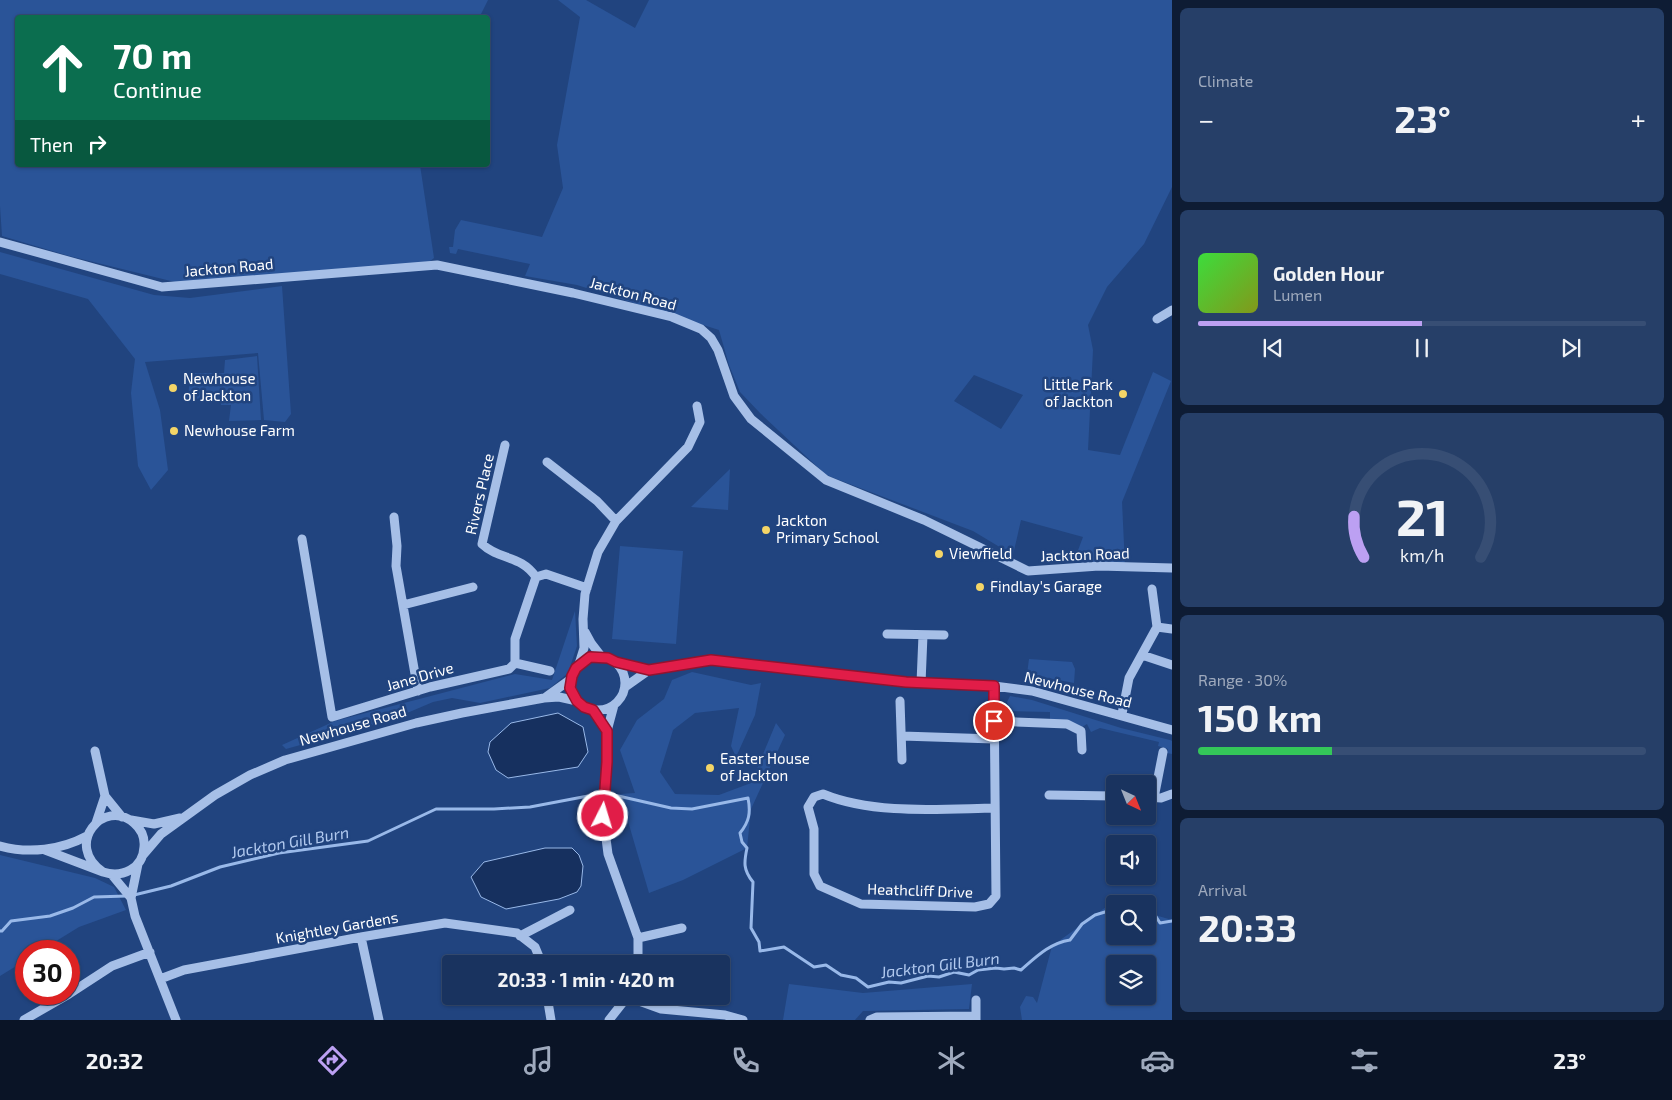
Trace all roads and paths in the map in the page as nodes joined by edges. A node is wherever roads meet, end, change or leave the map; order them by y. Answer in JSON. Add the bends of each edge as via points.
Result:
{"nodes":[{"id":1,"x":0,"y":242,"type":"edge"},
{"id":2,"x":1172,"y":310,"type":"edge"},
{"id":3,"x":1157,"y":319,"type":"dead end"},
{"id":4,"x":696,"y":406,"type":"dead end"},
{"id":5,"x":505,"y":445,"type":"dead end"},
{"id":6,"x":547,"y":462,"type":"dead end"},
{"id":7,"x":394,"y":518,"type":"dead end"},
{"id":8,"x":616,"y":521,"type":"junction"},
{"id":9,"x":302,"y":539,"type":"dead end"},
{"id":10,"x":1172,"y":568,"type":"edge"},
{"id":11,"x":536,"y":577,"type":"junction"},
{"id":12,"x":473,"y":587,"type":"dead end"},
{"id":13,"x":587,"y":588,"type":"junction"},
{"id":14,"x":1152,"y":590,"type":"dead end"},
{"id":15,"x":403,"y":605,"type":"junction"},
{"id":16,"x":1157,"y":627,"type":"junction"},
{"id":17,"x":1172,"y":629,"type":"edge"},
{"id":18,"x":584,"y":630,"type":"junction"},
{"id":19,"x":887,"y":634,"type":"dead end"},
{"id":20,"x":923,"y":635,"type":"junction"},
{"id":21,"x":944,"y":635,"type":"dead end"},
{"id":22,"x":601,"y":656,"type":"junction"},
{"id":23,"x":1142,"y":656,"type":"junction"},
{"id":24,"x":616,"y":662,"type":"junction"},
{"id":25,"x":515,"y":663,"type":"junction"},
{"id":26,"x":580,"y":664,"type":"junction"},
{"id":27,"x":1172,"y":665,"type":"edge"},
{"id":28,"x":649,"y":670,"type":"junction"},
{"id":29,"x":550,"y":671,"type":"dead end"},
{"id":30,"x":571,"y":679,"type":"junction"},
{"id":31,"x":921,"y":683,"type":"junction"},
{"id":32,"x":994,"y":686,"type":"junction"},
{"id":33,"x":626,"y":687,"type":"junction"},
{"id":34,"x":418,"y":691,"type":"junction"},
{"id":35,"x":544,"y":698,"type":"junction"},
{"id":36,"x":577,"y":701,"type":"junction"},
{"id":37,"x":900,"y":701,"type":"dead end"},
{"id":38,"x":614,"y":705,"type":"junction"},
{"id":39,"x":593,"y":710,"type":"junction"},
{"id":40,"x":1122,"y":714,"type":"junction"},
{"id":41,"x":994,"y":721,"type":"junction"},
{"id":42,"x":1172,"y":730,"type":"edge"},
{"id":43,"x":607,"y":731,"type":"junction"},
{"id":44,"x":902,"y":736,"type":"junction"},
{"id":45,"x":994,"y":739,"type":"junction"},
{"id":46,"x":1082,"y":750,"type":"dead end"},
{"id":47,"x":95,"y":751,"type":"dead end"},
{"id":48,"x":1163,"y":752,"type":"dead end"},
{"id":49,"x":902,"y":760,"type":"dead end"},
{"id":50,"x":1156,"y":778,"type":"edge"},
{"id":51,"x":1172,"y":794,"type":"edge"},
{"id":52,"x":1049,"y":795,"type":"dead end"},
{"id":53,"x":105,"y":796,"type":"junction"},
{"id":54,"x":1106,"y":796,"type":"edge"},
{"id":55,"x":1156,"y":798,"type":"edge"},
{"id":56,"x":995,"y":808,"type":"junction"},
{"id":57,"x":182,"y":818,"type":"junction"},
{"id":58,"x":127,"y":819,"type":"junction"},
{"id":59,"x":95,"y":823,"type":"junction"},
{"id":60,"x":87,"y":836,"type":"junction"},
{"id":61,"x":0,"y":846,"type":"edge"},
{"id":62,"x":45,"y":850,"type":"junction"},
{"id":63,"x":143,"y":855,"type":"junction"},
{"id":64,"x":138,"y":864,"type":"junction"},
{"id":65,"x":102,"y":872,"type":"junction"},
{"id":66,"x":112,"y":875,"type":"junction"},
{"id":67,"x":131,"y":898,"type":"junction"},
{"id":68,"x":570,"y":910,"type":"dead end"},
{"id":69,"x":682,"y":928,"type":"dead end"},
{"id":70,"x":520,"y":936,"type":"junction"},
{"id":71,"x":360,"y":937,"type":"junction"},
{"id":72,"x":638,"y":938,"type":"junction"},
{"id":73,"x":150,"y":952,"type":"junction"},
{"id":74,"x":538,"y":955,"type":"edge"},
{"id":75,"x":638,"y":955,"type":"edge"},
{"id":76,"x":160,"y":979,"type":"junction"},
{"id":77,"x":80,"y":987,"type":"edge"},
{"id":78,"x":976,"y":1000,"type":"dead end"},
{"id":79,"x":50,"y":1005,"type":"edge"},
{"id":80,"x":548,"y":1005,"type":"edge"},
{"id":81,"x":621,"y":1005,"type":"edge"},
{"id":82,"x":650,"y":1005,"type":"edge"},
{"id":83,"x":976,"y":1018,"type":"edge"},
{"id":84,"x":24,"y":1020,"type":"edge"},
{"id":85,"x":176,"y":1020,"type":"edge"},
{"id":86,"x":378,"y":1020,"type":"edge"},
{"id":87,"x":551,"y":1020,"type":"edge"},
{"id":88,"x":609,"y":1020,"type":"edge"},
{"id":89,"x":744,"y":1020,"type":"edge"},
{"id":90,"x":870,"y":1020,"type":"edge"}],
"edges":[{"from":1,"to":10,"type":"street","name":"Jackton Road","via":[[162,287],[437,265],[672,317],[711,338],[734,396],[751,419],[826,480],[924,520],[1028,570],[1099,566]]},
{"from":2,"to":3,"type":"street"},
{"from":4,"to":8,"type":"street","via":[[700,422],[688,447]]},
{"from":5,"to":11,"type":"street","name":"Rivers Place","via":[[482,544],[490,552],[529,567]]},
{"from":6,"to":8,"type":"street","via":[[597,501]]},
{"from":7,"to":15,"type":"street","via":[[396,566]]},
{"from":8,"to":13,"type":"street","via":[[598,552]]},
{"from":9,"to":34,"type":"street","name":"Jane Drive","via":[[332,717]]},
{"from":11,"to":13,"type":"street","via":[[546,574]]},
{"from":11,"to":25,"type":"street","via":[[515,638]]},
{"from":12,"to":15,"type":"street"},
{"from":13,"to":18,"type":"street"},
{"from":14,"to":16,"type":"street"},
{"from":15,"to":34,"type":"street"},
{"from":16,"to":17,"type":"street"},
{"from":16,"to":23,"type":"street"},
{"from":18,"to":22,"type":"street"},
{"from":18,"to":26,"type":"street"},
{"from":19,"to":20,"type":"street"},
{"from":20,"to":21,"type":"street"},
{"from":20,"to":31,"type":"street"},
{"from":22,"to":24,"type":"street"},
{"from":22,"to":26,"type":"street","via":[[590,657]]},
{"from":23,"to":27,"type":"street"},
{"from":23,"to":40,"type":"street","via":[[1129,678]]},
{"from":24,"to":28,"type":"street","name":"Newhouse Road"},
{"from":24,"to":33,"type":"street","via":[[622,669]]},
{"from":25,"to":29,"type":"street"},
{"from":25,"to":34,"type":"street","name":"Jane Drive","via":[[510,669]]},
{"from":26,"to":30,"type":"street"},
{"from":28,"to":31,"type":"street","name":"Newhouse Road","via":[[711,660]]},
{"from":28,"to":33,"type":"street","name":"Newhouse Road"},
{"from":30,"to":35,"type":"street","name":"Newhouse Road"},
{"from":30,"to":36,"type":"street","via":[[570,688]]},
{"from":31,"to":32,"type":"street","name":"Newhouse Road"},
{"from":32,"to":40,"type":"street","name":"Newhouse Road","via":[[1032,691]]},
{"from":32,"to":41,"type":"street","name":"Heathcliff Drive"},
{"from":33,"to":38,"type":"street"},
{"from":35,"to":36,"type":"street","name":"Newhouse Road"},
{"from":35,"to":57,"type":"street","name":"Newhouse Road","via":[[416,723],[284,760],[250,775]]},
{"from":36,"to":39,"type":"street"},
{"from":37,"to":44,"type":"street"},
{"from":38,"to":39,"type":"street"},
{"from":38,"to":43,"type":"street"},
{"from":39,"to":43,"type":"street"},
{"from":40,"to":42,"type":"street","name":"Newhouse Road"},
{"from":41,"to":45,"type":"street","name":"Heathcliff Drive"},
{"from":41,"to":46,"type":"street","via":[[1067,724],[1081,731]]},
{"from":43,"to":72,"type":"street","via":[[603,816],[608,854]]},
{"from":44,"to":45,"type":"street"},
{"from":44,"to":49,"type":"street"},
{"from":45,"to":56,"type":"street","name":"Heathcliff Drive"},
{"from":47,"to":53,"type":"street"},
{"from":48,"to":50,"type":"street"},
{"from":51,"to":55,"type":"street"},
{"from":52,"to":54,"type":"street"},
{"from":53,"to":58,"type":"street"},
{"from":53,"to":59,"type":"street"},
{"from":56,"to":56,"type":"street","name":"Heathcliff Drive","via":[[996,896],[989,904],[975,907],[861,904],[820,886],[814,874],[814,830],[808,807],[814,797],[823,794],[838,800],[899,809]]},
{"from":57,"to":58,"type":"street","name":"Newhouse Road","via":[[154,824]]},
{"from":57,"to":63,"type":"street","name":"Newhouse Road","via":[[156,838]]},
{"from":58,"to":59,"type":"street","via":[[113,816]]},
{"from":58,"to":63,"type":"street","via":[[143,835]]},
{"from":59,"to":60,"type":"street"},
{"from":60,"to":62,"type":"street","via":[[72,844]]},
{"from":60,"to":65,"type":"street","via":[[88,859]]},
{"from":61,"to":62,"type":"street"},
{"from":62,"to":65,"type":"street"},
{"from":63,"to":64,"type":"street"},
{"from":64,"to":66,"type":"street","via":[[122,874]]},
{"from":64,"to":67,"type":"street"},
{"from":65,"to":66,"type":"street"},
{"from":66,"to":67,"type":"street"},
{"from":67,"to":73,"type":"street"},
{"from":68,"to":70,"type":"street"},
{"from":69,"to":72,"type":"street"},
{"from":70,"to":71,"type":"street","name":"Knightley Gardens","via":[[446,924]]},
{"from":70,"to":74,"type":"street","via":[[535,947]]},
{"from":71,"to":76,"type":"street","name":"Knightley Gardens","via":[[184,970]]},
{"from":71,"to":86,"type":"street"},
{"from":72,"to":75,"type":"street"},
{"from":73,"to":76,"type":"street"},
{"from":73,"to":77,"type":"street","via":[[112,966]]},
{"from":76,"to":85,"type":"street"},
{"from":78,"to":83,"type":"street"},
{"from":79,"to":84,"type":"street"},
{"from":80,"to":87,"type":"street"},
{"from":81,"to":88,"type":"street"},
{"from":82,"to":89,"type":"street"},
{"from":83,"to":90,"type":"street","via":[[877,1017]]}]}
